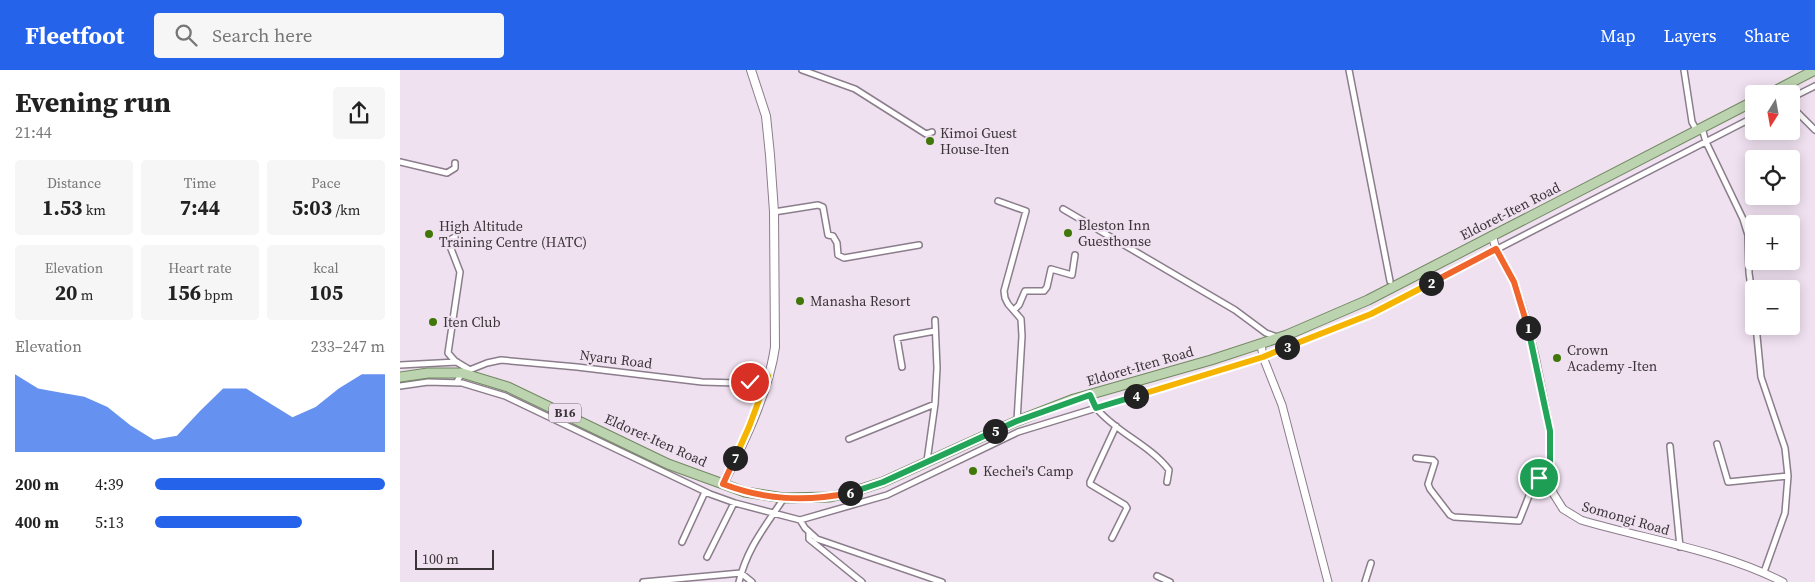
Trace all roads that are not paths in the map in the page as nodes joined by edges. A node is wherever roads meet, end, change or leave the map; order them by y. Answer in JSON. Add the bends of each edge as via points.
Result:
{"nodes":[{"id":1,"x":751,"y":70,"type":"edge"},
{"id":2,"x":802,"y":70,"type":"edge"},
{"id":3,"x":1349,"y":70,"type":"edge"},
{"id":4,"x":1684,"y":70,"type":"edge"},
{"id":5,"x":1814,"y":70,"type":"edge"},
{"id":6,"x":1790,"y":85,"type":"edge"},
{"id":7,"x":1815,"y":86,"type":"edge"},
{"id":8,"x":1800,"y":94,"type":"edge"},
{"id":9,"x":1745,"y":107,"type":"edge"},
{"id":10,"x":1800,"y":115,"type":"edge"},
{"id":11,"x":1745,"y":122,"type":"edge"},
{"id":12,"x":1699,"y":130,"type":"junction"},
{"id":13,"x":1815,"y":130,"type":"edge"},
{"id":14,"x":932,"y":132,"type":"dead end"},
{"id":15,"x":1706,"y":142,"type":"junction"},
{"id":16,"x":400,"y":162,"type":"edge"},
{"id":17,"x":455,"y":163,"type":"dead end"},
{"id":18,"x":998,"y":201,"type":"dead end"},
{"id":19,"x":1062,"y":209,"type":"dead end"},
{"id":20,"x":774,"y":212,"type":"junction"},
{"id":21,"x":1492,"y":235,"type":"junction"},
{"id":22,"x":455,"y":237,"type":"dead end"},
{"id":23,"x":919,"y":245,"type":"dead end"},
{"id":24,"x":1496,"y":249,"type":"junction"},
{"id":25,"x":1075,"y":256,"type":"dead end"},
{"id":26,"x":1390,"y":280,"type":"dead end"},
{"id":27,"x":1751,"y":280,"type":"edge"},
{"id":28,"x":1014,"y":310,"type":"junction"},
{"id":29,"x":935,"y":320,"type":"dead end"},
{"id":30,"x":936,"y":331,"type":"junction"},
{"id":31,"x":1757,"y":335,"type":"edge"},
{"id":32,"x":1279,"y":338,"type":"junction"},
{"id":33,"x":1261,"y":344,"type":"junction"},
{"id":34,"x":1263,"y":357,"type":"junction"},
{"id":35,"x":457,"y":362,"type":"junction"},
{"id":36,"x":400,"y":365,"type":"edge"},
{"id":37,"x":902,"y":367,"type":"dead end"},
{"id":38,"x":466,"y":371,"type":"junction"},
{"id":39,"x":769,"y":373,"type":"junction"},
{"id":40,"x":400,"y":377,"type":"edge"},
{"id":41,"x":456,"y":383,"type":"junction"},
{"id":42,"x":400,"y":386,"type":"edge"},
{"id":43,"x":1090,"y":395,"type":"junction"},
{"id":44,"x":935,"y":404,"type":"junction"},
{"id":45,"x":1096,"y":408,"type":"junction"},
{"id":46,"x":571,"y":416,"type":"junction"},
{"id":47,"x":1017,"y":421,"type":"junction"},
{"id":48,"x":567,"y":426,"type":"junction"},
{"id":49,"x":1116,"y":426,"type":"junction"},
{"id":50,"x":849,"y":439,"type":"dead end"},
{"id":51,"x":1717,"y":444,"type":"dead end"},
{"id":52,"x":1670,"y":446,"type":"dead end"},
{"id":53,"x":1416,"y":458,"type":"dead end"},
{"id":54,"x":927,"y":462,"type":"junction"},
{"id":55,"x":1550,"y":470,"type":"junction"},
{"id":56,"x":1788,"y":476,"type":"junction"},
{"id":57,"x":1167,"y":482,"type":"dead end"},
{"id":58,"x":723,"y":484,"type":"junction"},
{"id":59,"x":705,"y":492,"type":"junction"},
{"id":60,"x":784,"y":498,"type":"junction"},
{"id":61,"x":734,"y":503,"type":"junction"},
{"id":62,"x":774,"y":513,"type":"junction"},
{"id":63,"x":800,"y":520,"type":"junction"},
{"id":64,"x":809,"y":533,"type":"junction"},
{"id":65,"x":1112,"y":538,"type":"dead end"},
{"id":66,"x":682,"y":542,"type":"dead end"},
{"id":67,"x":1680,"y":547,"type":"junction"},
{"id":68,"x":708,"y":557,"type":"dead end"},
{"id":69,"x":1371,"y":563,"type":"dead end"},
{"id":70,"x":1764,"y":572,"type":"junction"},
{"id":71,"x":741,"y":573,"type":"junction"},
{"id":72,"x":1157,"y":576,"type":"dead end"},
{"id":73,"x":643,"y":582,"type":"edge"},
{"id":74,"x":739,"y":582,"type":"edge"},
{"id":75,"x":752,"y":582,"type":"edge"},
{"id":76,"x":862,"y":582,"type":"edge"},
{"id":77,"x":942,"y":582,"type":"edge"},
{"id":78,"x":1170,"y":582,"type":"edge"},
{"id":79,"x":1328,"y":582,"type":"edge"},
{"id":80,"x":1365,"y":582,"type":"edge"},
{"id":81,"x":1783,"y":582,"type":"edge"}],
"edges":[{"from":1,"to":20,"type":"main road","via":[[766,116]]},
{"from":2,"to":14,"type":"street","via":[[855,89],[926,134]]},
{"from":3,"to":26,"type":"street"},
{"from":4,"to":12,"type":"street","via":[[1692,122]]},
{"from":5,"to":6,"type":"main road"},
{"from":7,"to":8,"type":"street"},
{"from":9,"to":12,"type":"main road","name":"Eldoret-Iten Road","number":"B16"},
{"from":10,"to":13,"type":"street"},
{"from":11,"to":15,"type":"street"},
{"from":12,"to":15,"type":"street"},
{"from":12,"to":21,"type":"main road","name":"Eldoret-Iten Road","number":"B16"},
{"from":15,"to":24,"type":"street"},
{"from":15,"to":27,"type":"street","via":[[1743,219],[1748,235]]},
{"from":16,"to":17,"type":"street","via":[[447,173],[455,168]]},
{"from":18,"to":28,"type":"street","via":[[1026,211],[1004,291]]},
{"from":19,"to":32,"type":"street"},
{"from":20,"to":23,"type":"street","via":[[823,207],[828,235],[833,236],[838,255],[844,258]]},
{"from":20,"to":39,"type":"main road","via":[[776,347]]},
{"from":21,"to":24,"type":"street","name":"Somongi Road"},
{"from":21,"to":32,"type":"main road","name":"Eldoret-Iten Road","number":"B16","via":[[1368,300]]},
{"from":22,"to":35,"type":"street","via":[[448,241],[460,272],[448,353]]},
{"from":24,"to":34,"type":"street","via":[[1371,314]]},
{"from":24,"to":55,"type":"street","name":"Somongi Road","via":[[1514,282],[1535,356],[1550,431]]},
{"from":25,"to":28,"type":"street","via":[[1072,275],[1051,269],[1044,291],[1025,291]]},
{"from":28,"to":47,"type":"street","via":[[1020,319],[1022,336]]},
{"from":29,"to":30,"type":"street"},
{"from":30,"to":37,"type":"street","via":[[897,338]]},
{"from":30,"to":44,"type":"street"},
{"from":31,"to":56,"type":"street","via":[[1761,377],[1785,448]]},
{"from":32,"to":33,"type":"main road","name":"Eldoret-Iten Road","number":"B16"},
{"from":33,"to":34,"type":"street"},
{"from":33,"to":43,"type":"main road","name":"Eldoret-Iten Road","number":"B16"},
{"from":34,"to":45,"type":"street"},
{"from":34,"to":79,"type":"street","via":[[1282,406]]},
{"from":35,"to":36,"type":"street"},
{"from":35,"to":38,"type":"street"},
{"from":38,"to":39,"type":"street","name":"Nyaru Road","via":[[486,363],[521,360],[702,382],[750,382]]},
{"from":38,"to":40,"type":"main road","name":"Eldoret-Iten Road","number":"B16"},
{"from":38,"to":41,"type":"street"},
{"from":38,"to":46,"type":"main road","name":"Eldoret-Iten Road","number":"B16"},
{"from":39,"to":58,"type":"main road"},
{"from":41,"to":42,"type":"street"},
{"from":41,"to":48,"type":"street","via":[[505,396]]},
{"from":43,"to":45,"type":"street"},
{"from":43,"to":47,"type":"main road","name":"Eldoret-Iten Road","number":"B16"},
{"from":44,"to":50,"type":"street"},
{"from":44,"to":54,"type":"street"},
{"from":45,"to":49,"type":"street"},
{"from":45,"to":63,"type":"street","via":[[1018,432],[887,495]]},
{"from":46,"to":48,"type":"street"},
{"from":46,"to":58,"type":"main road","name":"Eldoret-Iten Road","number":"B16","via":[[668,464]]},
{"from":47,"to":54,"type":"main road","name":"Eldoret-Iten Road","number":"B16"},
{"from":48,"to":59,"type":"street"},
{"from":49,"to":57,"type":"street","via":[[1163,462],[1169,470]]},
{"from":49,"to":65,"type":"street","via":[[1090,482],[1128,508]]},
{"from":51,"to":56,"type":"street","via":[[1728,482]]},
{"from":52,"to":67,"type":"street"},
{"from":53,"to":55,"type":"street","via":[[1434,462],[1428,484],[1454,517],[1519,521],[1534,483]]},
{"from":54,"to":60,"type":"main road","name":"Eldoret-Iten Road","number":"B16","via":[[852,492],[830,497]]},
{"from":55,"to":67,"type":"street","name":"Somongi Road","via":[[1553,493],[1558,503],[1572,516]]},
{"from":56,"to":70,"type":"street","via":[[1786,514]]},
{"from":58,"to":60,"type":"main road","name":"Eldoret-Iten Road","number":"B16","via":[[745,492]]},
{"from":59,"to":61,"type":"street"},
{"from":59,"to":66,"type":"street"},
{"from":60,"to":62,"type":"street"},
{"from":61,"to":62,"type":"street"},
{"from":61,"to":68,"type":"street"},
{"from":62,"to":63,"type":"street"},
{"from":62,"to":71,"type":"street","via":[[751,548]]},
{"from":63,"to":64,"type":"street"},
{"from":64,"to":76,"type":"street","via":[[809,539]]},
{"from":64,"to":77,"type":"street","via":[[817,540]]},
{"from":67,"to":70,"type":"street","name":"Somongi Road"},
{"from":69,"to":80,"type":"street"},
{"from":70,"to":81,"type":"street","name":"Somongi Road"},
{"from":71,"to":73,"type":"street"},
{"from":71,"to":74,"type":"street"},
{"from":71,"to":75,"type":"street"},
{"from":72,"to":78,"type":"street"}]}
